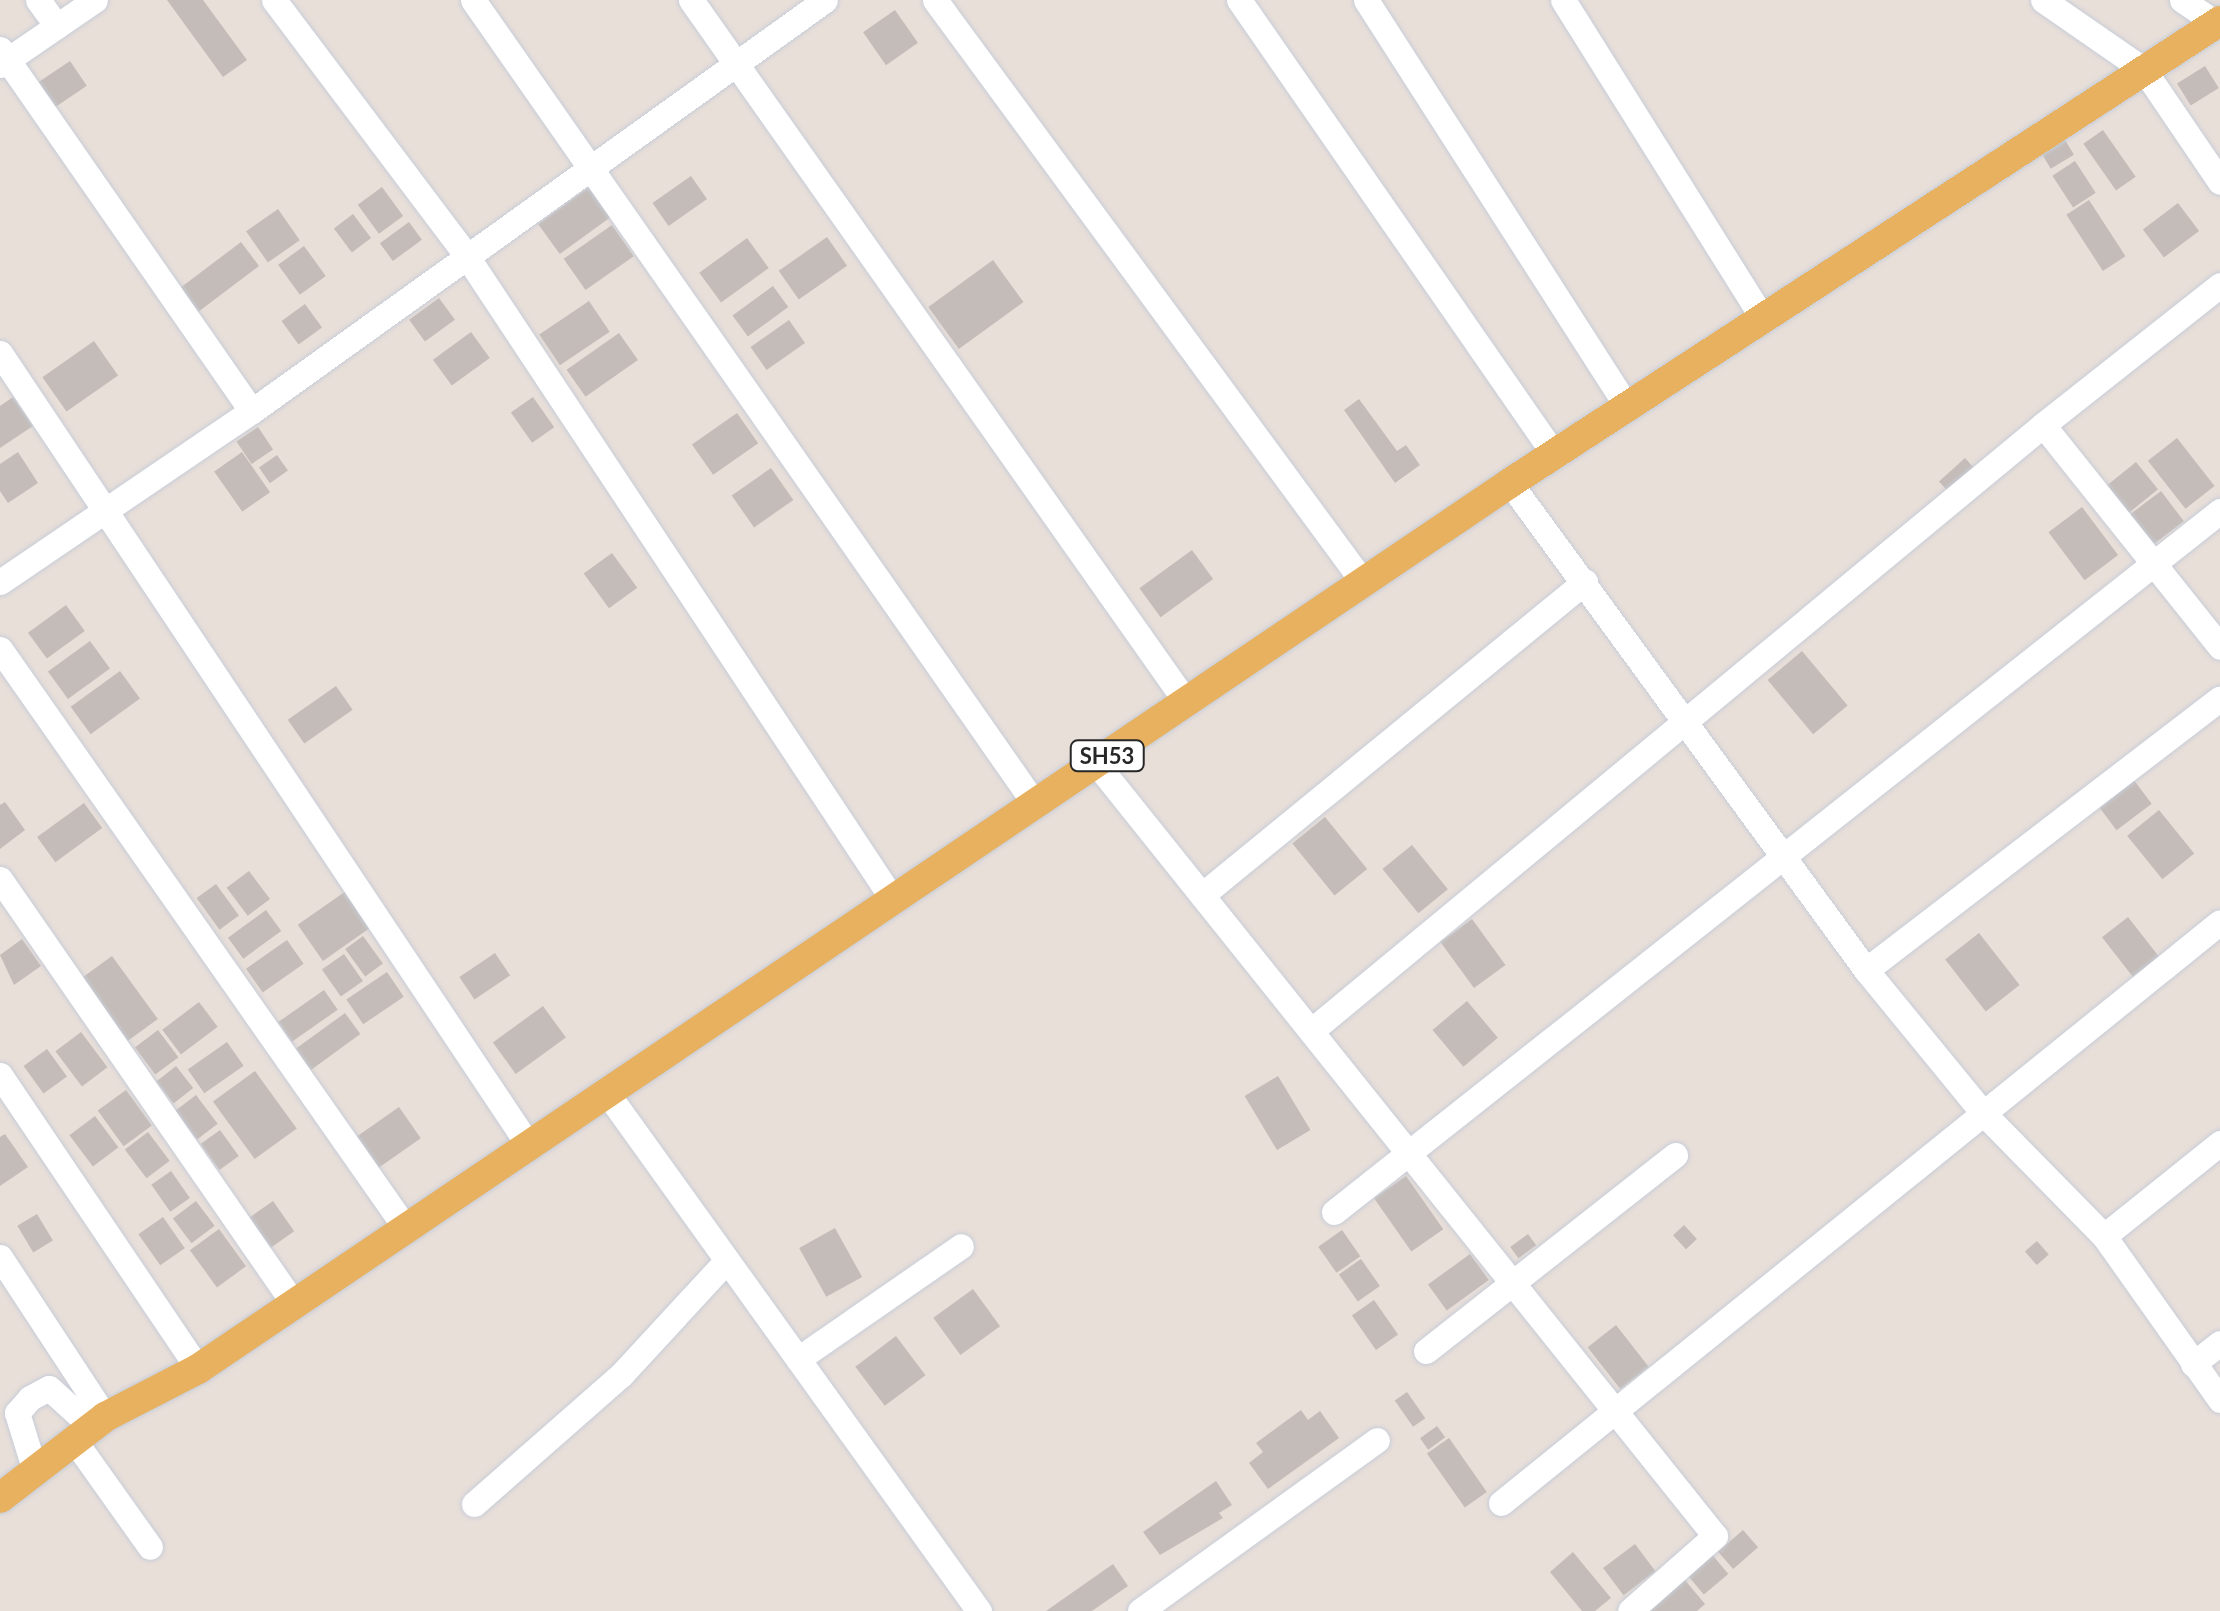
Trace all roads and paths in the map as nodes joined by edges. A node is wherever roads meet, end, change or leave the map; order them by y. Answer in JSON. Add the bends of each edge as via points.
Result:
{"nodes":[{"id":1,"x":38,"y":0,"type":"edge"},
{"id":2,"x":95,"y":0,"type":"edge"},
{"id":3,"x":274,"y":0,"type":"edge"},
{"id":4,"x":473,"y":0,"type":"edge"},
{"id":5,"x":690,"y":0,"type":"edge"},
{"id":6,"x":825,"y":0,"type":"edge"},
{"id":7,"x":936,"y":0,"type":"edge"},
{"id":8,"x":1239,"y":0,"type":"edge"},
{"id":9,"x":1366,"y":0,"type":"edge"},
{"id":10,"x":1564,"y":0,"type":"edge"},
{"id":11,"x":2042,"y":0,"type":"edge"},
{"id":12,"x":2182,"y":0,"type":"edge"},
{"id":13,"x":2218,"y":22,"type":"edge"},
{"id":14,"x":57,"y":26,"type":"junction"},
{"id":15,"x":3,"y":58,"type":"edge"},
{"id":16,"x":736,"y":63,"type":"junction"},
{"id":17,"x":2144,"y":70,"type":"junction"},
{"id":18,"x":586,"y":166,"type":"junction"},
{"id":19,"x":2220,"y":182,"type":"edge"},
{"id":20,"x":466,"y":255,"type":"junction"},
{"id":21,"x":2220,"y":285,"type":"edge"},
{"id":22,"x":1763,"y":318,"type":"junction"},
{"id":23,"x":0,"y":353,"type":"edge"},
{"id":24,"x":1627,"y":408,"type":"junction"},
{"id":25,"x":252,"y":411,"type":"junction"},
{"id":26,"x":2043,"y":424,"type":"junction"},
{"id":27,"x":1554,"y":454,"type":"junction"},
{"id":28,"x":1510,"y":483,"type":"junction"},
{"id":29,"x":105,"y":510,"type":"junction"},
{"id":30,"x":2220,"y":511,"type":"edge"},
{"id":31,"x":2155,"y":565,"type":"junction"},
{"id":32,"x":0,"y":582,"type":"edge"},
{"id":33,"x":1363,"y":582,"type":"junction"},
{"id":34,"x":1585,"y":582,"type":"junction"},
{"id":35,"x":2220,"y":647,"type":"edge"},
{"id":36,"x":0,"y":650,"type":"edge"},
{"id":37,"x":2220,"y":698,"type":"edge"},
{"id":38,"x":1186,"y":702,"type":"junction"},
{"id":39,"x":1686,"y":716,"type":"junction"},
{"id":40,"x":1096,"y":763,"type":"junction"},
{"id":41,"x":1035,"y":804,"type":"junction"},
{"id":42,"x":1780,"y":858,"type":"junction"},
{"id":43,"x":0,"y":879,"type":"edge"},
{"id":44,"x":1202,"y":895,"type":"junction"},
{"id":45,"x":893,"y":900,"type":"junction"},
{"id":46,"x":2220,"y":922,"type":"edge"},
{"id":47,"x":1866,"y":970,"type":"junction"},
{"id":48,"x":1311,"y":1031,"type":"junction"},
{"id":49,"x":0,"y":1075,"type":"edge"},
{"id":50,"x":607,"y":1093,"type":"junction"},
{"id":51,"x":1984,"y":1114,"type":"junction"},
{"id":52,"x":2220,"y":1143,"type":"edge"},
{"id":53,"x":529,"y":1146,"type":"junction"},
{"id":54,"x":1408,"y":1155,"type":"junction"},
{"id":55,"x":1675,"y":1156,"type":"dead end"},
{"id":56,"x":1334,"y":1212,"type":"dead end"},
{"id":57,"x":408,"y":1230,"type":"junction"},
{"id":58,"x":2104,"y":1236,"type":"junction"},
{"id":59,"x":962,"y":1246,"type":"dead end"},
{"id":60,"x":0,"y":1256,"type":"edge"},
{"id":61,"x":727,"y":1260,"type":"junction"},
{"id":62,"x":1509,"y":1282,"type":"junction"},
{"id":63,"x":294,"y":1304,"type":"junction"},
{"id":64,"x":2220,"y":1343,"type":"edge"},
{"id":65,"x":1426,"y":1351,"type":"dead end"},
{"id":66,"x":798,"y":1359,"type":"junction"},
{"id":67,"x":2193,"y":1364,"type":"junction"},
{"id":68,"x":198,"y":1369,"type":"junction"},
{"id":69,"x":2220,"y":1400,"type":"edge"},
{"id":70,"x":1613,"y":1412,"type":"junction"},
{"id":71,"x":90,"y":1428,"type":"junction"},
{"id":72,"x":1376,"y":1440,"type":"dead end"},
{"id":73,"x":35,"y":1471,"type":"junction"},
{"id":74,"x":0,"y":1498,"type":"edge"},
{"id":75,"x":1500,"y":1503,"type":"dead end"},
{"id":76,"x":474,"y":1504,"type":"dead end"},
{"id":77,"x":150,"y":1546,"type":"dead end"},
{"id":78,"x":979,"y":1611,"type":"edge"},
{"id":79,"x":1140,"y":1611,"type":"edge"},
{"id":80,"x":1630,"y":1611,"type":"edge"}],
"edges":[{"from":1,"to":14,"type":"street"},
{"from":2,"to":14,"type":"street"},
{"from":3,"to":20,"type":"street"},
{"from":4,"to":18,"type":"street"},
{"from":5,"to":16,"type":"street"},
{"from":6,"to":16,"type":"street"},
{"from":7,"to":33,"type":"street"},
{"from":8,"to":27,"type":"street"},
{"from":9,"to":24,"type":"street"},
{"from":10,"to":22,"type":"street"},
{"from":11,"to":17,"type":"street"},
{"from":12,"to":13,"type":"street"},
{"from":13,"to":17,"type":"main road","number":"SH53"},
{"from":14,"to":15,"type":"street"},
{"from":15,"to":25,"type":"street"},
{"from":16,"to":18,"type":"street"},
{"from":16,"to":38,"type":"street"},
{"from":17,"to":19,"type":"street"},
{"from":17,"to":22,"type":"main road","number":"SH53"},
{"from":18,"to":20,"type":"street"},
{"from":18,"to":41,"type":"street"},
{"from":20,"to":25,"type":"street"},
{"from":20,"to":45,"type":"street"},
{"from":21,"to":26,"type":"street"},
{"from":22,"to":24,"type":"main road","number":"SH53"},
{"from":23,"to":29,"type":"street"},
{"from":24,"to":27,"type":"main road","number":"SH53"},
{"from":25,"to":29,"type":"street"},
{"from":26,"to":31,"type":"street"},
{"from":26,"to":39,"type":"street"},
{"from":27,"to":28,"type":"main road","number":"SH53"},
{"from":28,"to":33,"type":"main road","number":"SH53"},
{"from":28,"to":34,"type":"street"},
{"from":29,"to":32,"type":"street"},
{"from":29,"to":53,"type":"street"},
{"from":30,"to":31,"type":"street"},
{"from":31,"to":35,"type":"street"},
{"from":31,"to":42,"type":"street"},
{"from":33,"to":38,"type":"main road","number":"SH53"},
{"from":34,"to":39,"type":"street"},
{"from":34,"to":44,"type":"street"},
{"from":36,"to":57,"type":"street"},
{"from":37,"to":47,"type":"street"},
{"from":38,"to":40,"type":"main road","number":"SH53"},
{"from":39,"to":42,"type":"street"},
{"from":39,"to":48,"type":"street"},
{"from":40,"to":41,"type":"main road","number":"SH53"},
{"from":40,"to":44,"type":"street"},
{"from":41,"to":45,"type":"main road","number":"SH53"},
{"from":42,"to":47,"type":"street"},
{"from":42,"to":54,"type":"street"},
{"from":43,"to":63,"type":"street"},
{"from":44,"to":48,"type":"street"},
{"from":45,"to":50,"type":"main road","number":"SH53"},
{"from":46,"to":51,"type":"street"},
{"from":47,"to":51,"type":"street"},
{"from":48,"to":54,"type":"street"},
{"from":49,"to":68,"type":"street"},
{"from":50,"to":53,"type":"main road","number":"SH53"},
{"from":50,"to":61,"type":"street"},
{"from":51,"to":58,"type":"street"},
{"from":51,"to":70,"type":"street"},
{"from":52,"to":58,"type":"street"},
{"from":53,"to":57,"type":"main road","number":"SH53"},
{"from":54,"to":56,"type":"street"},
{"from":54,"to":62,"type":"street"},
{"from":55,"to":62,"type":"street"},
{"from":57,"to":63,"type":"main road","number":"SH53"},
{"from":58,"to":67,"type":"street"},
{"from":59,"to":66,"type":"street"},
{"from":60,"to":71,"type":"street"},
{"from":61,"to":66,"type":"street"},
{"from":61,"to":76,"type":"street","via":[[622,1375]]},
{"from":62,"to":65,"type":"street"},
{"from":62,"to":70,"type":"street"},
{"from":63,"to":68,"type":"main road","number":"SH53"},
{"from":64,"to":67,"type":"street"},
{"from":66,"to":78,"type":"street"},
{"from":67,"to":69,"type":"street"},
{"from":68,"to":71,"type":"main road","number":"SH53"},
{"from":70,"to":75,"type":"street"},
{"from":70,"to":80,"type":"street","via":[[1715,1536]]},
{"from":71,"to":73,"type":"main road","number":"SH53"},
{"from":71,"to":73,"type":"street","via":[[49,1388],[30,1398],[17,1414]]},
{"from":71,"to":77,"type":"street"},
{"from":72,"to":79,"type":"street"},
{"from":73,"to":74,"type":"main road","number":"SH53"}]}
